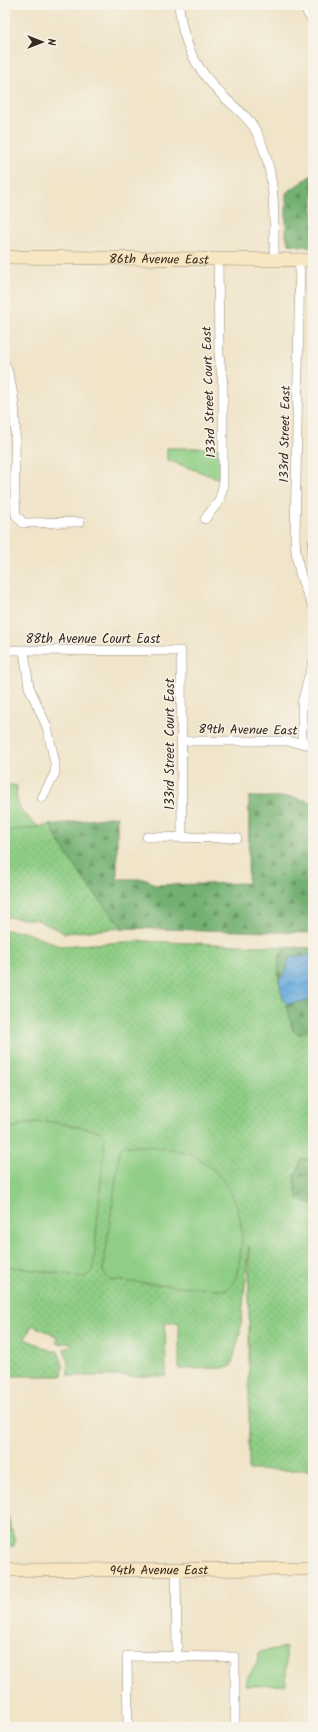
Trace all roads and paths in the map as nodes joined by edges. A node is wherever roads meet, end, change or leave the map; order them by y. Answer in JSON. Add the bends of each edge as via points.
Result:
{"nodes":[{"id":1,"x":179,"y":5,"type":"edge"},
{"id":2,"x":303,"y":5,"type":"edge"},
{"id":3,"x":313,"y":22,"type":"edge"},
{"id":4,"x":5,"y":257,"type":"edge"},
{"id":5,"x":218,"y":259,"type":"junction"},
{"id":6,"x":274,"y":259,"type":"junction"},
{"id":7,"x":307,"y":260,"type":"edge"},
{"id":8,"x":5,"y":364,"type":"edge"},
{"id":9,"x":205,"y":519,"type":"dead end"},
{"id":10,"x":80,"y":522,"type":"dead end"},
{"id":11,"x":313,"y":605,"type":"edge"},
{"id":12,"x":5,"y":650,"type":"edge"},
{"id":13,"x":24,"y":651,"type":"junction"},
{"id":14,"x":181,"y":651,"type":"joint"},
{"id":15,"x":313,"y":663,"type":"edge"},
{"id":16,"x":182,"y":741,"type":"junction"},
{"id":17,"x":302,"y":742,"type":"junction"},
{"id":18,"x":313,"y":745,"type":"edge"},
{"id":19,"x":42,"y":798,"type":"dead end"},
{"id":20,"x":146,"y":837,"type":"dead end"},
{"id":21,"x":182,"y":837,"type":"junction"},
{"id":22,"x":237,"y":838,"type":"dead end"},
{"id":23,"x":313,"y":1569,"type":"edge"},
{"id":24,"x":5,"y":1570,"type":"edge"},
{"id":25,"x":176,"y":1570,"type":"junction"},
{"id":26,"x":177,"y":1658,"type":"junction"},
{"id":27,"x":128,"y":1727,"type":"edge"},
{"id":28,"x":234,"y":1727,"type":"edge"}],
"edges":[{"from":1,"to":6,"type":"street","via":[[183,34],[195,63],[212,85],[252,124],[267,157],[273,187]]},
{"from":2,"to":3,"type":"street"},
{"from":4,"to":5,"type":"main road","name":"86th Avenue East"},
{"from":5,"to":6,"type":"main road","name":"86th Avenue East"},
{"from":5,"to":9,"type":"street","name":"133rd Street Court East","via":[[219,354],[223,384],[222,487],[221,498]]},
{"from":6,"to":7,"type":"main road","name":"86th Avenue East"},
{"from":7,"to":11,"type":"street","name":"133rd Street East","via":[[295,538],[296,562]]},
{"from":8,"to":10,"type":"street","via":[[14,405],[16,515],[23,523]]},
{"from":12,"to":13,"type":"street","name":"88th Avenue Court East"},
{"from":13,"to":14,"type":"street","name":"88th Avenue Court East"},
{"from":13,"to":19,"type":"street","via":[[29,688],[47,726],[55,763],[55,773]]},
{"from":14,"to":16,"type":"street","name":"133rd Street Court East"},
{"from":15,"to":17,"type":"street","via":[[302,702]]},
{"from":16,"to":17,"type":"street","name":"89th Avenue East"},
{"from":16,"to":21,"type":"street","name":"133rd Street Court East"},
{"from":17,"to":18,"type":"street","name":"89th Avenue East"},
{"from":20,"to":21,"type":"street"},
{"from":21,"to":22,"type":"street"},
{"from":23,"to":25,"type":"main road","name":"94th Avenue East"},
{"from":24,"to":25,"type":"main road","name":"94th Avenue East"},
{"from":25,"to":26,"type":"street"},
{"from":26,"to":27,"type":"street","via":[[128,1656]]},
{"from":26,"to":28,"type":"street","via":[[234,1657]]}]}
